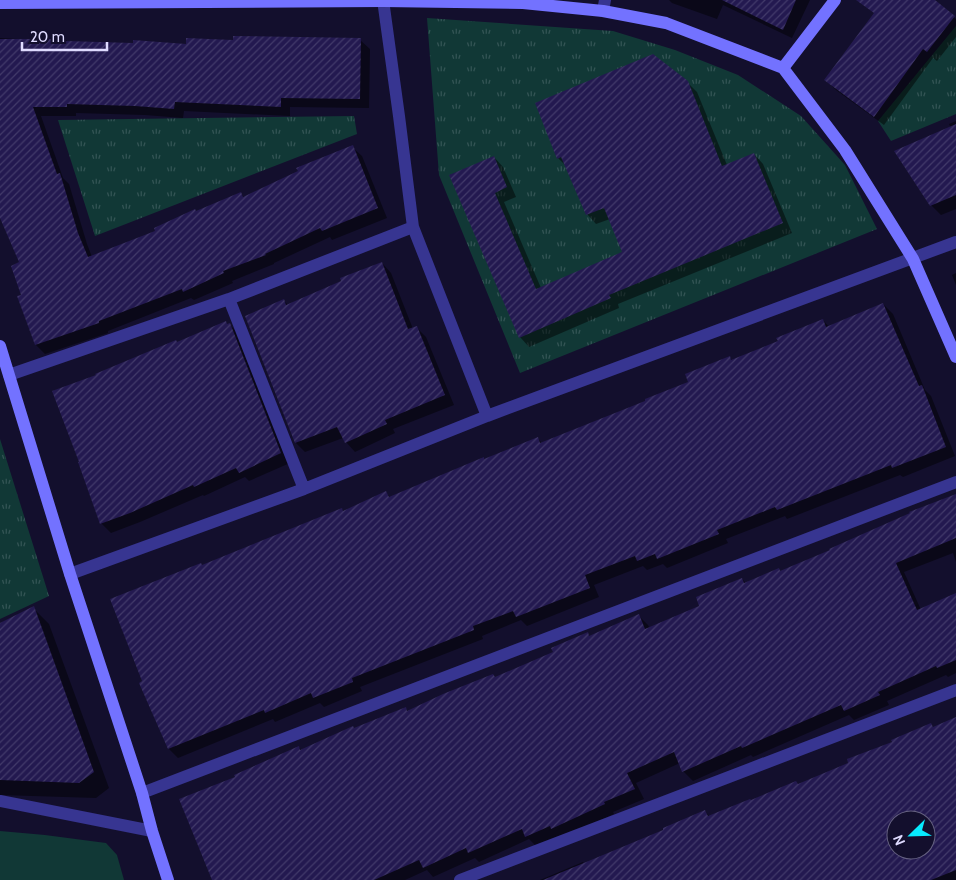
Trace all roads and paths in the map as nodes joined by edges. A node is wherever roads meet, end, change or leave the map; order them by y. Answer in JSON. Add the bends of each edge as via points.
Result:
{"nodes":[{"id":1,"x":383,"y":0,"type":"edge"},
{"id":2,"x":834,"y":0,"type":"edge"},
{"id":3,"x":0,"y":3,"type":"edge"},
{"id":4,"x":604,"y":6,"type":"edge"},
{"id":5,"x":783,"y":68,"type":"junction"},
{"id":6,"x":413,"y":227,"type":"junction"},
{"id":7,"x":956,"y":242,"type":"edge"},
{"id":8,"x":913,"y":258,"type":"junction"},
{"id":9,"x":229,"y":298,"type":"junction"},
{"id":10,"x":0,"y":346,"type":"edge"},
{"id":11,"x":956,"y":358,"type":"edge"},
{"id":12,"x":8,"y":375,"type":"junction"},
{"id":13,"x":487,"y":416,"type":"junction"},
{"id":14,"x":956,"y":482,"type":"edge"},
{"id":15,"x":304,"y":489,"type":"junction"},
{"id":16,"x":70,"y":574,"type":"junction"},
{"id":17,"x":956,"y":690,"type":"edge"},
{"id":18,"x":142,"y":793,"type":"junction"},
{"id":19,"x":0,"y":801,"type":"edge"},
{"id":20,"x":152,"y":831,"type":"junction"},
{"id":21,"x":168,"y":880,"type":"edge"},
{"id":22,"x":460,"y":880,"type":"edge"}],
"edges":[{"from":1,"to":3,"type":"street"},
{"from":1,"to":4,"type":"street"},
{"from":1,"to":6,"type":"street"},
{"from":2,"to":5,"type":"street"},
{"from":4,"to":5,"type":"street","via":[[666,23]]},
{"from":5,"to":8,"type":"street","via":[[845,150]]},
{"from":6,"to":9,"type":"street"},
{"from":6,"to":13,"type":"street"},
{"from":7,"to":8,"type":"street"},
{"from":8,"to":11,"type":"street"},
{"from":8,"to":13,"type":"street"},
{"from":9,"to":12,"type":"street"},
{"from":9,"to":15,"type":"street"},
{"from":10,"to":12,"type":"street"},
{"from":12,"to":16,"type":"street"},
{"from":13,"to":15,"type":"street"},
{"from":14,"to":18,"type":"street"},
{"from":15,"to":16,"type":"street"},
{"from":16,"to":18,"type":"street"},
{"from":17,"to":22,"type":"street"},
{"from":18,"to":20,"type":"street"},
{"from":19,"to":20,"type":"street"},
{"from":20,"to":21,"type":"street"}]}
